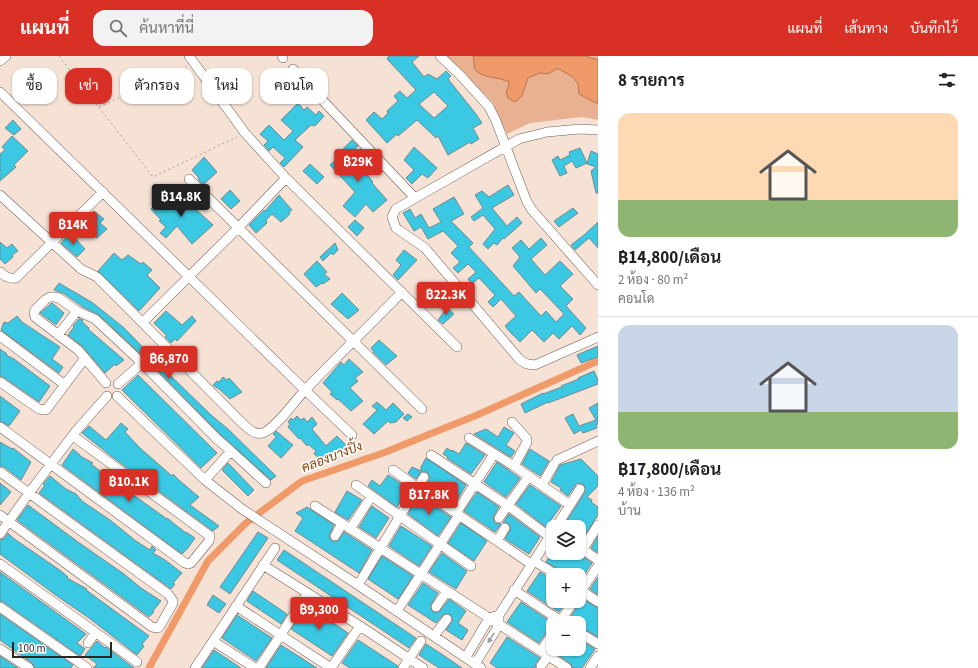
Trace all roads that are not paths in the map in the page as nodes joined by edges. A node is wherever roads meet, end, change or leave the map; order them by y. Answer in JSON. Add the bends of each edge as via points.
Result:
{"nodes":[{"id":1,"x":6,"y":56,"type":"edge"},
{"id":2,"x":440,"y":56,"type":"edge"},
{"id":3,"x":191,"y":59,"type":"edge"},
{"id":4,"x":0,"y":61,"type":"edge"},
{"id":5,"x":0,"y":92,"type":"edge"},
{"id":6,"x":327,"y":104,"type":"edge"},
{"id":7,"x":598,"y":130,"type":"edge"},
{"id":8,"x":505,"y":146,"type":"junction"},
{"id":9,"x":189,"y":178,"type":"dead end"},
{"id":10,"x":286,"y":178,"type":"junction"},
{"id":11,"x":198,"y":188,"type":"junction"},
{"id":12,"x":103,"y":192,"type":"junction"},
{"id":13,"x":0,"y":195,"type":"edge"},
{"id":14,"x":415,"y":198,"type":"junction"},
{"id":15,"x":180,"y":206,"type":"dead end"},
{"id":16,"x":238,"y":228,"type":"junction"},
{"id":17,"x":52,"y":242,"type":"junction"},
{"id":18,"x":0,"y":272,"type":"edge"},
{"id":19,"x":189,"y":276,"type":"junction"},
{"id":20,"x":598,"y":285,"type":"edge"},
{"id":21,"x":402,"y":292,"type":"junction"},
{"id":22,"x":76,"y":310,"type":"junction"},
{"id":23,"x":143,"y":322,"type":"junction"},
{"id":24,"x":58,"y":335,"type":"junction"},
{"id":25,"x":0,"y":336,"type":"edge"},
{"id":26,"x":598,"y":337,"type":"edge"},
{"id":27,"x":353,"y":342,"type":"junction"},
{"id":28,"x":457,"y":347,"type":"dead end"},
{"id":29,"x":85,"y":358,"type":"junction"},
{"id":30,"x":142,"y":363,"type":"junction"},
{"id":31,"x":0,"y":382,"type":"edge"},
{"id":32,"x":106,"y":383,"type":"junction"},
{"id":33,"x":118,"y":384,"type":"junction"},
{"id":34,"x":65,"y":385,"type":"junction"},
{"id":35,"x":305,"y":390,"type":"junction"},
{"id":36,"x":107,"y":396,"type":"junction"},
{"id":37,"x":117,"y":396,"type":"junction"},
{"id":38,"x":422,"y":408,"type":"dead end"},
{"id":39,"x":512,"y":422,"type":"dead end"},
{"id":40,"x":0,"y":427,"type":"edge"},
{"id":41,"x":352,"y":435,"type":"dead end"},
{"id":42,"x":73,"y":436,"type":"junction"},
{"id":43,"x":469,"y":438,"type":"dead end"},
{"id":44,"x":598,"y":441,"type":"edge"},
{"id":45,"x":231,"y":451,"type":"junction"},
{"id":46,"x":494,"y":454,"type":"junction"},
{"id":47,"x":431,"y":455,"type":"dead end"},
{"id":48,"x":51,"y":464,"type":"junction"},
{"id":49,"x":514,"y":466,"type":"junction"},
{"id":50,"x":393,"y":470,"type":"dead end"},
{"id":51,"x":0,"y":472,"type":"edge"},
{"id":52,"x":529,"y":476,"type":"junction"},
{"id":53,"x":424,"y":477,"type":"dead end"},
{"id":54,"x":204,"y":480,"type":"junction"},
{"id":55,"x":266,"y":483,"type":"dead end"},
{"id":56,"x":476,"y":483,"type":"junction"},
{"id":57,"x":356,"y":485,"type":"dead end"},
{"id":58,"x":542,"y":485,"type":"junction"},
{"id":59,"x":418,"y":488,"type":"junction"},
{"id":60,"x":580,"y":489,"type":"dead end"},
{"id":61,"x":29,"y":493,"type":"junction"},
{"id":62,"x":371,"y":497,"type":"junction"},
{"id":63,"x":507,"y":505,"type":"junction"},
{"id":64,"x":570,"y":505,"type":"junction"},
{"id":65,"x":315,"y":506,"type":"dead end"},
{"id":66,"x":457,"y":514,"type":"junction"},
{"id":67,"x":0,"y":515,"type":"edge"},
{"id":68,"x":400,"y":516,"type":"junction"},
{"id":69,"x":499,"y":518,"type":"dead end"},
{"id":70,"x":560,"y":520,"type":"edge"},
{"id":71,"x":9,"y":521,"type":"junction"},
{"id":72,"x":598,"y":525,"type":"edge"},
{"id":73,"x":346,"y":526,"type":"junction"},
{"id":74,"x":505,"y":528,"type":"dead end"},
{"id":75,"x":546,"y":531,"type":"edge"},
{"id":76,"x":0,"y":534,"type":"edge"},
{"id":77,"x":335,"y":536,"type":"dead end"},
{"id":78,"x":497,"y":541,"type":"junction"},
{"id":79,"x":586,"y":541,"type":"edge"},
{"id":80,"x":546,"y":542,"type":"edge"},
{"id":81,"x":440,"y":544,"type":"junction"},
{"id":82,"x":380,"y":547,"type":"junction"},
{"id":83,"x":275,"y":548,"type":"dead end"},
{"id":84,"x":586,"y":552,"type":"edge"},
{"id":85,"x":598,"y":560,"type":"edge"},
{"id":86,"x":532,"y":563,"type":"junction"},
{"id":87,"x":0,"y":564,"type":"edge"},
{"id":88,"x":263,"y":565,"type":"junction"},
{"id":89,"x":471,"y":566,"type":"dead end"},
{"id":90,"x":598,"y":566,"type":"edge"},
{"id":91,"x":546,"y":570,"type":"edge"},
{"id":92,"x":421,"y":574,"type":"junction"},
{"id":93,"x":586,"y":583,"type":"edge"},
{"id":94,"x":358,"y":585,"type":"junction"},
{"id":95,"x":514,"y":590,"type":"junction"},
{"id":96,"x":447,"y":591,"type":"junction"},
{"id":97,"x":308,"y":593,"type":"junction"},
{"id":98,"x":586,"y":595,"type":"edge"},
{"id":99,"x":598,"y":602,"type":"edge"},
{"id":100,"x":236,"y":606,"type":"junction"},
{"id":101,"x":0,"y":607,"type":"edge"},
{"id":102,"x":436,"y":607,"type":"dead end"},
{"id":103,"x":397,"y":611,"type":"junction"},
{"id":104,"x":499,"y":615,"type":"junction"},
{"id":105,"x":553,"y":616,"type":"edge"},
{"id":106,"x":489,"y":618,"type":"junction"},
{"id":107,"x":447,"y":619,"type":"dead end"},
{"id":108,"x":500,"y":625,"type":"junction"},
{"id":109,"x":360,"y":626,"type":"junction"},
{"id":110,"x":95,"y":633,"type":"junction"},
{"id":111,"x":281,"y":635,"type":"junction"},
{"id":112,"x":434,"y":636,"type":"junction"},
{"id":113,"x":586,"y":636,"type":"edge"},
{"id":114,"x":213,"y":641,"type":"junction"},
{"id":115,"x":421,"y":641,"type":"dead end"},
{"id":116,"x":88,"y":643,"type":"dead end"},
{"id":117,"x":598,"y":644,"type":"edge"},
{"id":118,"x":0,"y":649,"type":"edge"},
{"id":119,"x":546,"y":649,"type":"edge"},
{"id":120,"x":544,"y":654,"type":"junction"},
{"id":121,"x":598,"y":656,"type":"edge"},
{"id":122,"x":466,"y":657,"type":"junction"},
{"id":123,"x":410,"y":659,"type":"junction"},
{"id":124,"x":137,"y":662,"type":"dead end"},
{"id":125,"x":478,"y":666,"type":"edge"},
{"id":126,"x":541,"y":666,"type":"dead end"},
{"id":127,"x":83,"y":667,"type":"edge"},
{"id":128,"x":29,"y":668,"type":"edge"},
{"id":129,"x":195,"y":668,"type":"edge"},
{"id":130,"x":255,"y":668,"type":"edge"},
{"id":131,"x":259,"y":668,"type":"edge"},
{"id":132,"x":331,"y":668,"type":"edge"},
{"id":133,"x":403,"y":668,"type":"edge"},
{"id":134,"x":423,"y":668,"type":"edge"},
{"id":135,"x":567,"y":668,"type":"edge"},
{"id":136,"x":590,"y":668,"type":"edge"}],
"edges":[{"from":1,"to":4,"type":"street"},
{"from":2,"to":8,"type":"street","via":[[489,107]]},
{"from":3,"to":10,"type":"street","via":[[245,133]]},
{"from":5,"to":12,"type":"street"},
{"from":6,"to":14,"type":"street"},
{"from":7,"to":8,"type":"street","via":[[547,132],[519,139]]},
{"from":8,"to":14,"type":"street"},
{"from":8,"to":20,"type":"street","via":[[526,202]]},
{"from":9,"to":11,"type":"street"},
{"from":10,"to":16,"type":"street"},
{"from":10,"to":21,"type":"street"},
{"from":11,"to":15,"type":"street"},
{"from":11,"to":16,"type":"street"},
{"from":12,"to":17,"type":"street"},
{"from":12,"to":19,"type":"street"},
{"from":13,"to":17,"type":"street"},
{"from":14,"to":26,"type":"street","via":[[396,210],[392,217],[396,228],[425,248],[520,360],[535,365]]},
{"from":16,"to":19,"type":"street"},
{"from":16,"to":27,"type":"street"},
{"from":17,"to":18,"type":"street","via":[[16,278],[11,279]]},
{"from":17,"to":23,"type":"street","via":[[81,269],[97,277]]},
{"from":19,"to":23,"type":"street"},
{"from":19,"to":35,"type":"street"},
{"from":21,"to":27,"type":"street"},
{"from":21,"to":28,"type":"street"},
{"from":22,"to":24,"type":"street"},
{"from":22,"to":24,"type":"street","via":[[54,296],[45,300],[35,310],[35,317]]},
{"from":22,"to":30,"type":"street","via":[[95,319]]},
{"from":23,"to":35,"type":"street","via":[[252,432],[258,434],[273,426]]},
{"from":24,"to":29,"type":"street"},
{"from":25,"to":34,"type":"street"},
{"from":27,"to":35,"type":"street"},
{"from":27,"to":38,"type":"street"},
{"from":29,"to":32,"type":"street"},
{"from":29,"to":34,"type":"street"},
{"from":30,"to":33,"type":"street"},
{"from":30,"to":45,"type":"street"},
{"from":31,"to":34,"type":"street","via":[[43,410]]},
{"from":32,"to":33,"type":"street","via":[[113,381]]},
{"from":32,"to":36,"type":"street","via":[[103,390]]},
{"from":33,"to":37,"type":"street","via":[[120,389]]},
{"from":35,"to":41,"type":"street"},
{"from":36,"to":37,"type":"street"},
{"from":36,"to":42,"type":"street"},
{"from":37,"to":54,"type":"street"},
{"from":39,"to":49,"type":"street","via":[[527,439]]},
{"from":40,"to":48,"type":"street"},
{"from":42,"to":48,"type":"street"},
{"from":42,"to":48,"type":"street","via":[[208,534],[209,541],[191,563],[185,563]]},
{"from":43,"to":46,"type":"street"},
{"from":44,"to":58,"type":"street","via":[[555,462]]},
{"from":45,"to":54,"type":"street"},
{"from":45,"to":55,"type":"street"},
{"from":46,"to":49,"type":"street"},
{"from":46,"to":56,"type":"street"},
{"from":47,"to":56,"type":"street"},
{"from":48,"to":61,"type":"street"},
{"from":49,"to":52,"type":"street"},
{"from":50,"to":59,"type":"street"},
{"from":51,"to":61,"type":"street"},
{"from":52,"to":58,"type":"street"},
{"from":52,"to":63,"type":"street"},
{"from":53,"to":59,"type":"street"},
{"from":54,"to":94,"type":"street","via":[[242,509]]},
{"from":56,"to":63,"type":"street"},
{"from":56,"to":66,"type":"street"},
{"from":57,"to":62,"type":"street"},
{"from":58,"to":64,"type":"street"},
{"from":59,"to":66,"type":"street"},
{"from":59,"to":68,"type":"street"},
{"from":60,"to":64,"type":"street"},
{"from":61,"to":71,"type":"street"},
{"from":61,"to":71,"type":"street","via":[[168,594],[173,603],[160,626],[152,626]]},
{"from":62,"to":68,"type":"street"},
{"from":62,"to":73,"type":"street"},
{"from":63,"to":69,"type":"street"},
{"from":63,"to":75,"type":"street"},
{"from":64,"to":70,"type":"street"},
{"from":65,"to":73,"type":"street"},
{"from":66,"to":78,"type":"street"},
{"from":66,"to":81,"type":"street"},
{"from":67,"to":71,"type":"street"},
{"from":68,"to":81,"type":"street"},
{"from":68,"to":82,"type":"street"},
{"from":71,"to":76,"type":"street"},
{"from":72,"to":79,"type":"street"},
{"from":73,"to":77,"type":"street"},
{"from":73,"to":82,"type":"street"},
{"from":74,"to":78,"type":"street"},
{"from":78,"to":86,"type":"street"},
{"from":80,"to":86,"type":"street"},
{"from":81,"to":89,"type":"street"},
{"from":81,"to":92,"type":"street"},
{"from":82,"to":92,"type":"street"},
{"from":82,"to":94,"type":"street"},
{"from":83,"to":88,"type":"street"},
{"from":84,"to":85,"type":"street"},
{"from":86,"to":91,"type":"street"},
{"from":86,"to":95,"type":"street"},
{"from":87,"to":110,"type":"street"},
{"from":88,"to":97,"type":"street"},
{"from":88,"to":100,"type":"street"},
{"from":90,"to":93,"type":"street"},
{"from":92,"to":96,"type":"street"},
{"from":92,"to":103,"type":"street"},
{"from":94,"to":103,"type":"street"},
{"from":95,"to":104,"type":"street"},
{"from":95,"to":105,"type":"street"},
{"from":96,"to":102,"type":"street"},
{"from":96,"to":106,"type":"street"},
{"from":97,"to":109,"type":"street"},
{"from":97,"to":111,"type":"street"},
{"from":98,"to":99,"type":"street"},
{"from":100,"to":111,"type":"street"},
{"from":100,"to":114,"type":"street"},
{"from":101,"to":127,"type":"street"},
{"from":103,"to":112,"type":"street"},
{"from":104,"to":106,"type":"street"},
{"from":104,"to":108,"type":"street"},
{"from":106,"to":108,"type":"street"},
{"from":106,"to":122,"type":"street"},
{"from":107,"to":112,"type":"street"},
{"from":108,"to":120,"type":"street"},
{"from":108,"to":125,"type":"street","one_way":true},
{"from":109,"to":123,"type":"street"},
{"from":109,"to":132,"type":"street"},
{"from":110,"to":116,"type":"street"},
{"from":110,"to":124,"type":"street"},
{"from":111,"to":131,"type":"street"},
{"from":111,"to":132,"type":"street"},
{"from":112,"to":122,"type":"street"},
{"from":113,"to":117,"type":"street"},
{"from":114,"to":129,"type":"street"},
{"from":114,"to":130,"type":"street"},
{"from":115,"to":123,"type":"street"},
{"from":118,"to":128,"type":"street"},
{"from":119,"to":120,"type":"street"},
{"from":120,"to":126,"type":"street"},
{"from":120,"to":135,"type":"street"},
{"from":121,"to":136,"type":"street"},
{"from":122,"to":125,"type":"street"},
{"from":123,"to":133,"type":"street"},
{"from":123,"to":134,"type":"street"}]}
